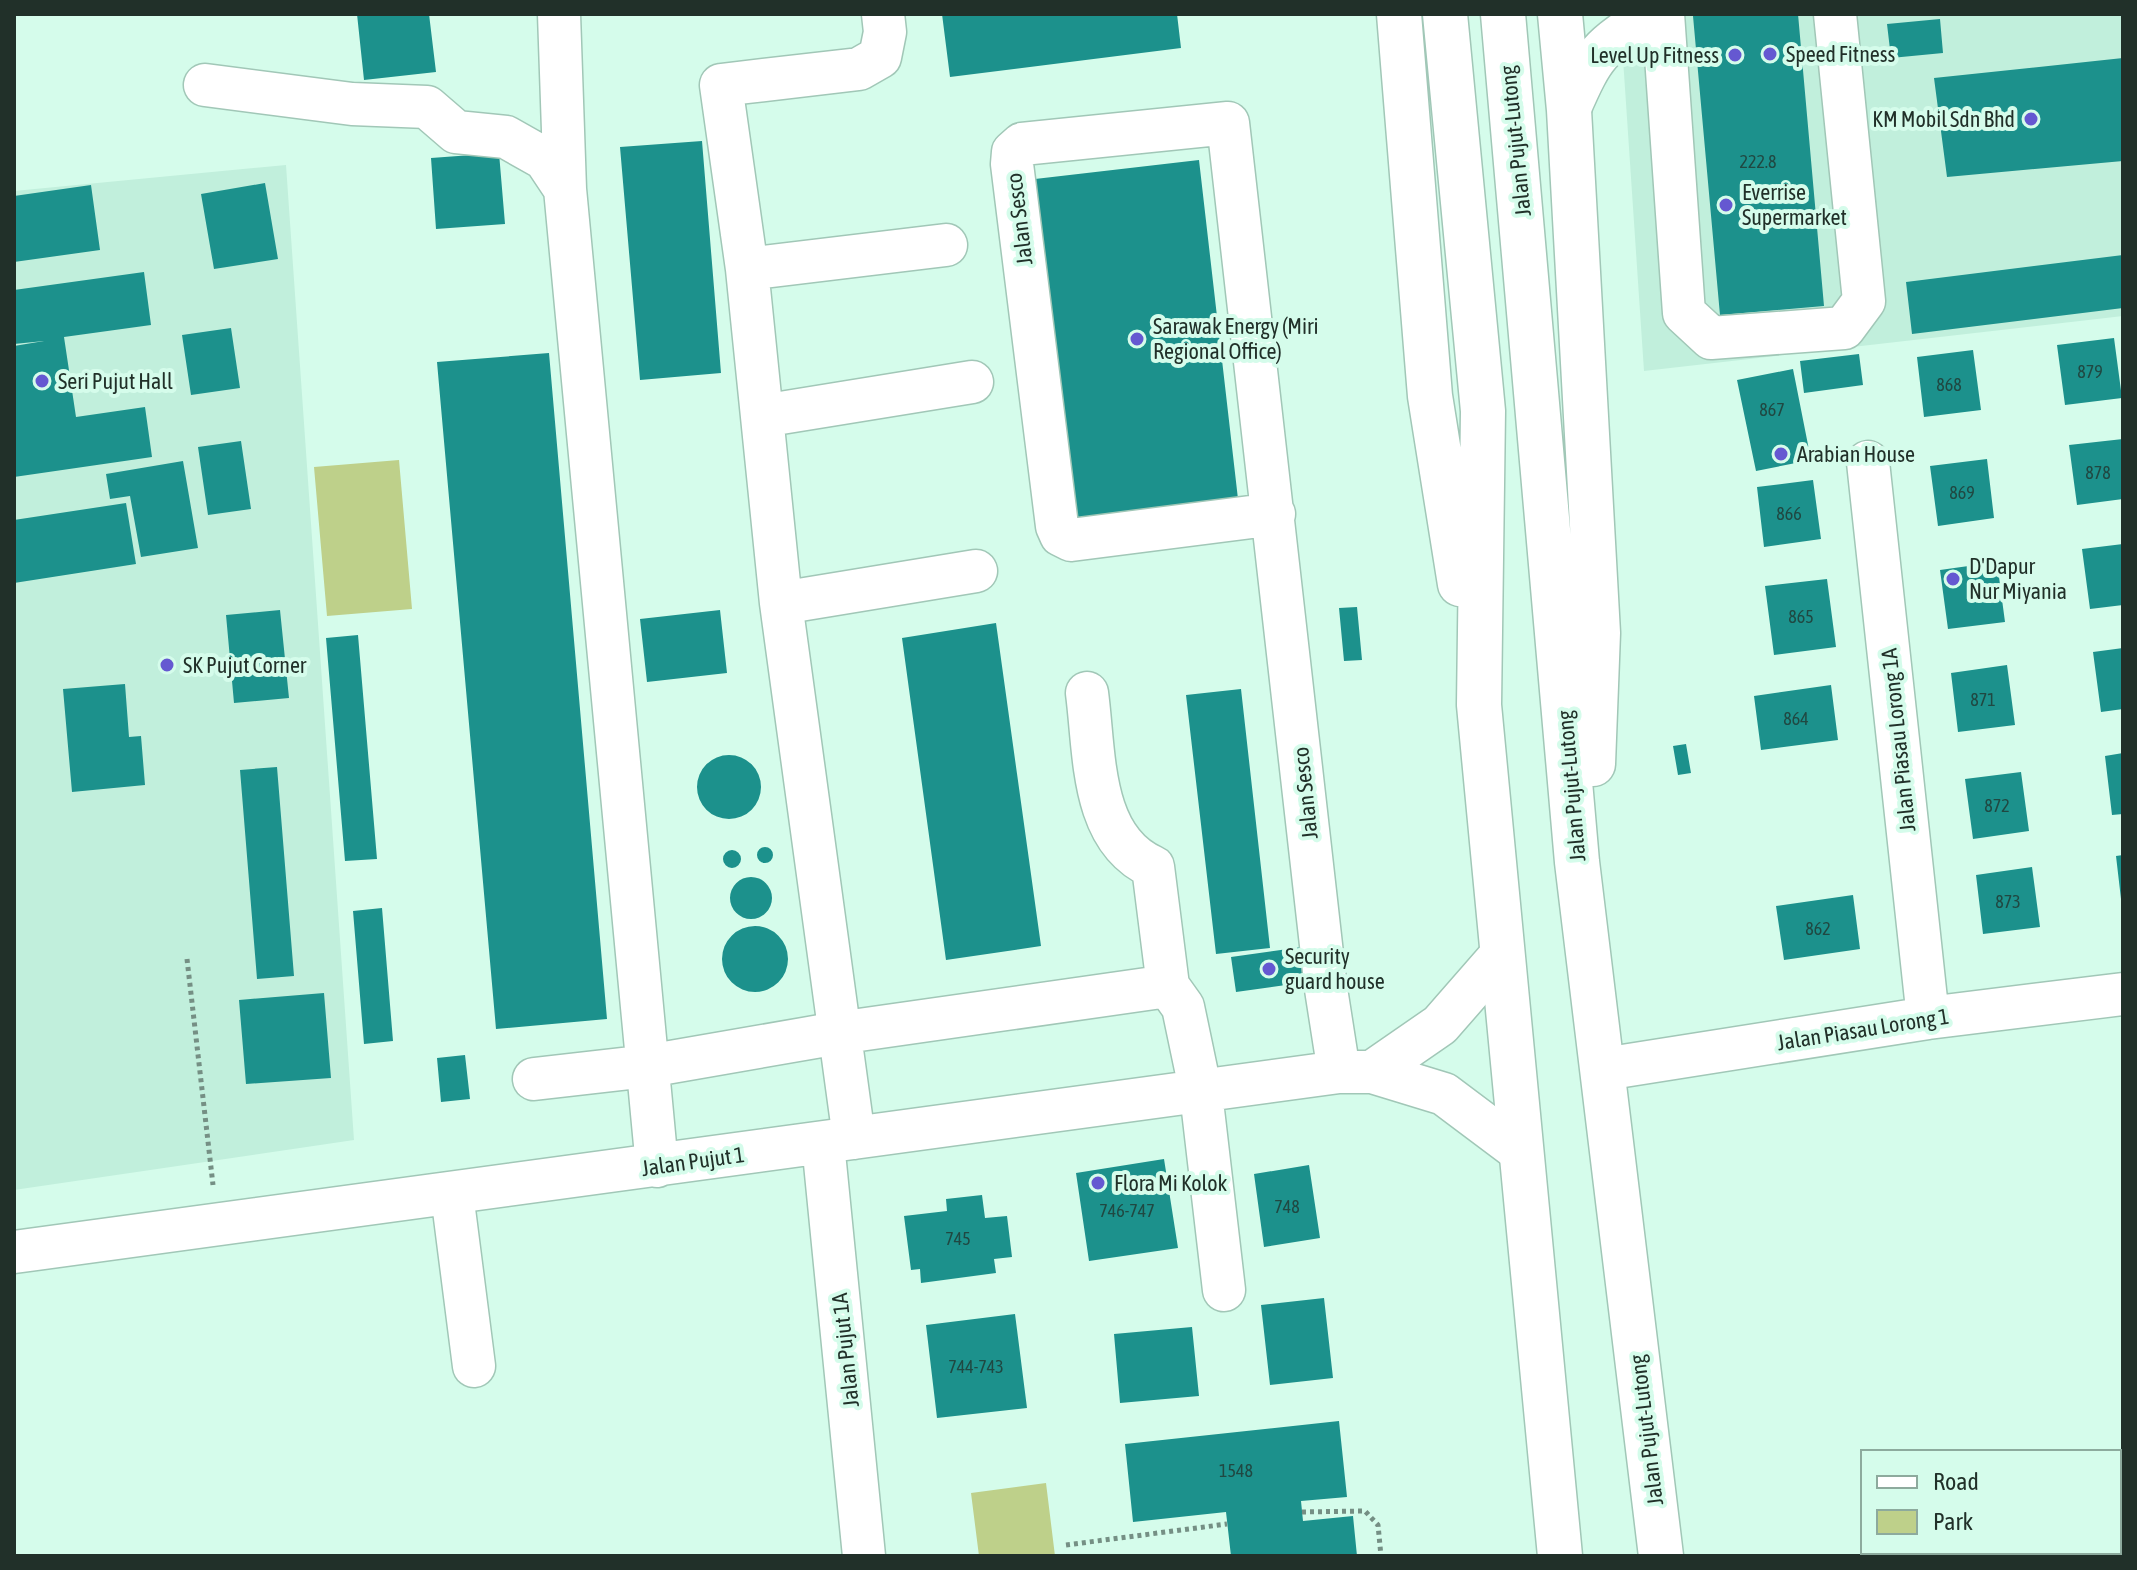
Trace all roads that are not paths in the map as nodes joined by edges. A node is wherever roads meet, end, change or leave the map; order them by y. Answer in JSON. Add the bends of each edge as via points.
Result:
{"nodes":[{"id":1,"x":559,"y":14,"type":"edge"},
{"id":2,"x":883,"y":14,"type":"edge"},
{"id":3,"x":1399,"y":14,"type":"edge"},
{"id":4,"x":1445,"y":14,"type":"edge"},
{"id":5,"x":1503,"y":14,"type":"edge"},
{"id":6,"x":1560,"y":14,"type":"edge"},
{"id":7,"x":1652,"y":14,"type":"edge"},
{"id":8,"x":1663,"y":14,"type":"edge"},
{"id":9,"x":1835,"y":14,"type":"edge"},
{"id":10,"x":205,"y":85,"type":"dead end"},
{"id":11,"x":1569,"y":110,"type":"junction"},
{"id":12,"x":565,"y":189,"type":"junction"},
{"id":13,"x":946,"y":245,"type":"dead end"},
{"id":14,"x":747,"y":269,"type":"junction"},
{"id":15,"x":972,"y":382,"type":"dead end"},
{"id":16,"x":762,"y":416,"type":"junction"},
{"id":17,"x":1868,"y":462,"type":"dead end"},
{"id":18,"x":1274,"y":514,"type":"junction"},
{"id":19,"x":976,"y":571,"type":"dead end"},
{"id":20,"x":781,"y":603,"type":"junction"},
{"id":21,"x":1087,"y":693,"type":"dead end"},
{"id":22,"x":1479,"y":705,"type":"junction"},
{"id":23,"x":1586,"y":926,"type":"junction"},
{"id":24,"x":1502,"y":954,"type":"junction"},
{"id":25,"x":1168,"y":986,"type":"junction"},
{"id":26,"x":2123,"y":994,"type":"edge"},
{"id":27,"x":1928,"y":1018,"type":"junction"},
{"id":28,"x":838,"y":1033,"type":"junction"},
{"id":29,"x":648,"y":1066,"type":"junction"},
{"id":30,"x":1604,"y":1069,"type":"junction"},
{"id":31,"x":1355,"y":1072,"type":"junction"},
{"id":32,"x":534,"y":1079,"type":"dead end"},
{"id":33,"x":1201,"y":1093,"type":"junction"},
{"id":34,"x":838,"y":1141,"type":"junction"},
{"id":35,"x":1520,"y":1151,"type":"junction"},
{"id":36,"x":657,"y":1166,"type":"junction"},
{"id":37,"x":452,"y":1194,"type":"junction"},
{"id":38,"x":14,"y":1252,"type":"edge"},
{"id":39,"x":1224,"y":1290,"type":"dead end"},
{"id":40,"x":474,"y":1366,"type":"dead end"},
{"id":41,"x":864,"y":1556,"type":"edge"},
{"id":42,"x":1560,"y":1556,"type":"edge"},
{"id":43,"x":1661,"y":1556,"type":"edge"}],
"edges":[{"from":1,"to":12,"type":"street"},
{"from":2,"to":14,"type":"street","name":"Jalan Pujut 1A","via":[[880,57],[859,69],[721,85]]},
{"from":3,"to":22,"type":"highway","via":[[1430,396]]},
{"from":4,"to":22,"type":"highway","via":[[1483,411]]},
{"from":5,"to":23,"type":"highway","name":"Jalan Pujut-Lutong"},
{"from":6,"to":11,"type":"highway"},
{"from":7,"to":11,"type":"street","via":[[1604,44]]},
{"from":8,"to":9,"type":"street","via":[[1684,313],[1711,338],[1844,328],[1864,301]]},
{"from":10,"to":12,"type":"street","via":[[352,104],[427,107],[456,132],[506,137],[545,159]]},
{"from":11,"to":23,"type":"highway","via":[[1598,633]]},
{"from":12,"to":29,"type":"street"},
{"from":13,"to":14,"type":"street"},
{"from":14,"to":16,"type":"street","name":"Jalan Pujut 1A"},
{"from":15,"to":16,"type":"street"},
{"from":16,"to":20,"type":"street","name":"Jalan Pujut 1A"},
{"from":17,"to":27,"type":"street","name":"Jalan Piasau Lorong 1A"},
{"from":18,"to":18,"type":"street","name":"Jalan Sesco","via":[[1228,123],[1022,144],[1013,152],[1012,164],[1061,535],[1071,540]]},
{"from":18,"to":31,"type":"street","name":"Jalan Sesco","via":[[1326,989]]},
{"from":19,"to":20,"type":"street"},
{"from":20,"to":28,"type":"street","name":"Jalan Pujut 1A"},
{"from":21,"to":25,"type":"street","via":[[1103,810],[1133,858],[1153,867]]},
{"from":22,"to":24,"type":"highway"},
{"from":23,"to":30,"type":"highway","name":"Jalan Pujut-Lutong"},
{"from":24,"to":31,"type":"street","name":"Jalan Pujut 1","via":[[1440,1025]]},
{"from":24,"to":35,"type":"highway"},
{"from":25,"to":28,"type":"street"},
{"from":25,"to":33,"type":"street","via":[[1183,1007]]},
{"from":26,"to":27,"type":"street","name":"Jalan Piasau Lorong 1"},
{"from":27,"to":30,"type":"street","name":"Jalan Piasau Lorong 1"},
{"from":28,"to":29,"type":"street"},
{"from":28,"to":34,"type":"street","name":"Jalan Pujut 1A"},
{"from":29,"to":32,"type":"street"},
{"from":29,"to":36,"type":"street"},
{"from":30,"to":43,"type":"highway","name":"Jalan Pujut-Lutong"},
{"from":31,"to":33,"type":"street","name":"Jalan Pujut 1"},
{"from":31,"to":35,"type":"street","name":"Jalan Pujut 1","via":[[1444,1094]]},
{"from":33,"to":34,"type":"street","name":"Jalan Pujut 1"},
{"from":33,"to":39,"type":"street"},
{"from":34,"to":36,"type":"street","name":"Jalan Pujut 1"},
{"from":34,"to":41,"type":"street","name":"Jalan Pujut 1A"},
{"from":35,"to":42,"type":"highway"},
{"from":36,"to":37,"type":"street","name":"Jalan Pujut 1"},
{"from":37,"to":38,"type":"street","name":"Jalan Pujut 1"},
{"from":37,"to":40,"type":"street"}]}
